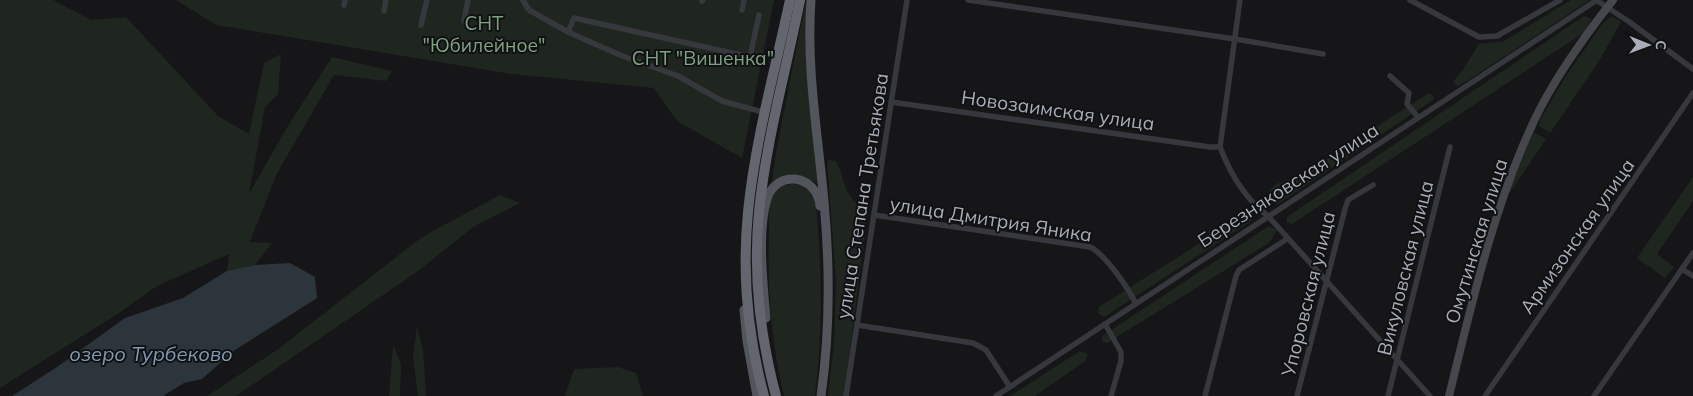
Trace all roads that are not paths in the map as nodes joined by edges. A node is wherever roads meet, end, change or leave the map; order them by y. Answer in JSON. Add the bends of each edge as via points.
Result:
{"nodes":[{"id":1,"x":386,"y":0,"type":"edge"},
{"id":2,"x":427,"y":0,"type":"edge"},
{"id":3,"x":468,"y":0,"type":"edge"},
{"id":4,"x":523,"y":0,"type":"edge"},
{"id":5,"x":744,"y":0,"type":"edge"},
{"id":6,"x":790,"y":0,"type":"edge"},
{"id":7,"x":800,"y":0,"type":"edge"},
{"id":8,"x":811,"y":0,"type":"edge"},
{"id":9,"x":907,"y":0,"type":"edge"},
{"id":10,"x":968,"y":0,"type":"edge"},
{"id":11,"x":1240,"y":0,"type":"edge"},
{"id":12,"x":1410,"y":0,"type":"edge"},
{"id":13,"x":1560,"y":0,"type":"edge"},
{"id":14,"x":1597,"y":0,"type":"edge"},
{"id":15,"x":1613,"y":0,"type":"edge"},
{"id":16,"x":1607,"y":7,"type":"junction"},
{"id":17,"x":742,"y":10,"type":"dead end"},
{"id":18,"x":384,"y":11,"type":"dead end"},
{"id":19,"x":759,"y":15,"type":"dead end"},
{"id":20,"x":464,"y":21,"type":"dead end"},
{"id":21,"x":421,"y":25,"type":"dead end"},
{"id":22,"x":568,"y":32,"type":"junction"},
{"id":23,"x":1235,"y":39,"type":"junction"},
{"id":24,"x":1323,"y":54,"type":"dead end"},
{"id":25,"x":1693,"y":70,"type":"edge"},
{"id":26,"x":1390,"y":76,"type":"dead end"},
{"id":27,"x":1693,"y":93,"type":"edge"},
{"id":28,"x":892,"y":102,"type":"junction"},
{"id":29,"x":766,"y":113,"type":"junction"},
{"id":30,"x":1418,"y":117,"type":"junction"},
{"id":31,"x":1220,"y":146,"type":"junction"},
{"id":32,"x":1450,"y":147,"type":"dead end"},
{"id":33,"x":1373,"y":185,"type":"dead end"},
{"id":34,"x":874,"y":215,"type":"junction"},
{"id":35,"x":1268,"y":216,"type":"junction"},
{"id":36,"x":746,"y":238,"type":"junction"},
{"id":37,"x":1287,"y":239,"type":"junction"},
{"id":38,"x":1693,"y":253,"type":"edge"},
{"id":39,"x":1682,"y":268,"type":"junction"},
{"id":40,"x":828,"y":273,"type":"junction"},
{"id":41,"x":1693,"y":276,"type":"edge"},
{"id":42,"x":1326,"y":282,"type":"junction"},
{"id":43,"x":1136,"y":304,"type":"junction"},
{"id":44,"x":1105,"y":324,"type":"junction"},
{"id":45,"x":857,"y":325,"type":"junction"},
{"id":46,"x":1398,"y":362,"type":"junction"},
{"id":47,"x":769,"y":371,"type":"junction"},
{"id":48,"x":1010,"y":387,"type":"junction"},
{"id":49,"x":757,"y":396,"type":"edge"},
{"id":50,"x":764,"y":396,"type":"edge"},
{"id":51,"x":776,"y":396,"type":"edge"},
{"id":52,"x":821,"y":396,"type":"edge"},
{"id":53,"x":846,"y":396,"type":"edge"},
{"id":54,"x":996,"y":396,"type":"edge"},
{"id":55,"x":1111,"y":396,"type":"edge"},
{"id":56,"x":1205,"y":396,"type":"edge"},
{"id":57,"x":1297,"y":396,"type":"edge"},
{"id":58,"x":1388,"y":396,"type":"edge"},
{"id":59,"x":1430,"y":396,"type":"edge"},
{"id":60,"x":1449,"y":396,"type":"edge"},
{"id":61,"x":1485,"y":396,"type":"edge"},
{"id":62,"x":1594,"y":396,"type":"edge"}],
"edges":[{"from":1,"to":18,"type":"street"},
{"from":2,"to":21,"type":"street"},
{"from":3,"to":20,"type":"street"},
{"from":4,"to":22,"type":"street","via":[[528,10]]},
{"from":5,"to":17,"type":"street"},
{"from":6,"to":29,"type":"highway"},
{"from":7,"to":47,"type":"highway","via":[[759,213],[758,292]]},
{"from":8,"to":40,"type":"main road","via":[[811,76]]},
{"from":9,"to":28,"type":"street","name":"улица Степана Третьякова"},
{"from":10,"to":23,"type":"street"},
{"from":11,"to":23,"type":"street"},
{"from":12,"to":13,"type":"street","via":[[1479,37],[1497,36]]},
{"from":14,"to":16,"type":"street"},
{"from":14,"to":30,"type":"street","name":"Березняковская улица"},
{"from":15,"to":16,"type":"street","name":"Омутинская улица"},
{"from":16,"to":25,"type":"street"},
{"from":16,"to":60,"type":"street","name":"Омутинская улица","via":[[1552,86],[1518,157],[1484,258]]},
{"from":19,"to":22,"type":"street","via":[[750,57],[574,18]]},
{"from":22,"to":29,"type":"street","via":[[678,76],[722,101]]},
{"from":23,"to":24,"type":"street"},
{"from":23,"to":31,"type":"street"},
{"from":26,"to":30,"type":"street","via":[[1410,94],[1407,104]]},
{"from":27,"to":61,"type":"street","name":"Армизонская улица"},
{"from":28,"to":31,"type":"street","name":"Новозаимская улица"},
{"from":28,"to":34,"type":"street","name":"улица Степана Третьякова"},
{"from":29,"to":36,"type":"highway","via":[[750,194]]},
{"from":30,"to":35,"type":"street","name":"Березняковская улица"},
{"from":31,"to":35,"type":"street","via":[[1225,161],[1245,193]]},
{"from":32,"to":46,"type":"street","name":"Викуловская улица"},
{"from":33,"to":42,"type":"street","name":"Упоровская улица","via":[[1348,200]]},
{"from":34,"to":43,"type":"street","name":"улица Дмитрия Яника","via":[[1090,247],[1101,255]]},
{"from":34,"to":45,"type":"street","name":"улица Степана Третьякова"},
{"from":35,"to":37,"type":"street"},
{"from":35,"to":43,"type":"street","name":"Березняковская улица"},
{"from":36,"to":49,"type":"main road","via":[[743,302]]},
{"from":36,"to":50,"type":"highway","via":[[750,321]]},
{"from":37,"to":42,"type":"street"},
{"from":37,"to":56,"type":"street","via":[[1239,270]]},
{"from":38,"to":39,"type":"street"},
{"from":39,"to":41,"type":"street"},
{"from":39,"to":62,"type":"street"},
{"from":40,"to":47,"type":"main road","via":[[817,195],[810,184],[801,180],[780,183],[767,200],[762,238]]},
{"from":40,"to":52,"type":"main road","via":[[827,342]]},
{"from":42,"to":46,"type":"street"},
{"from":42,"to":57,"type":"street","name":"Упоровская улица"},
{"from":43,"to":44,"type":"street","name":"Березняковская улица"},
{"from":44,"to":48,"type":"street","name":"Березняковская улица"},
{"from":44,"to":55,"type":"street","via":[[1121,352]]},
{"from":45,"to":48,"type":"street","via":[[973,343],[986,350]]},
{"from":45,"to":53,"type":"street","name":"улица Степана Третьякова"},
{"from":46,"to":58,"type":"street","name":"Викуловская улица"},
{"from":46,"to":59,"type":"street"},
{"from":47,"to":51,"type":"highway"},
{"from":48,"to":54,"type":"street","name":"Березняковская улица"}]}
